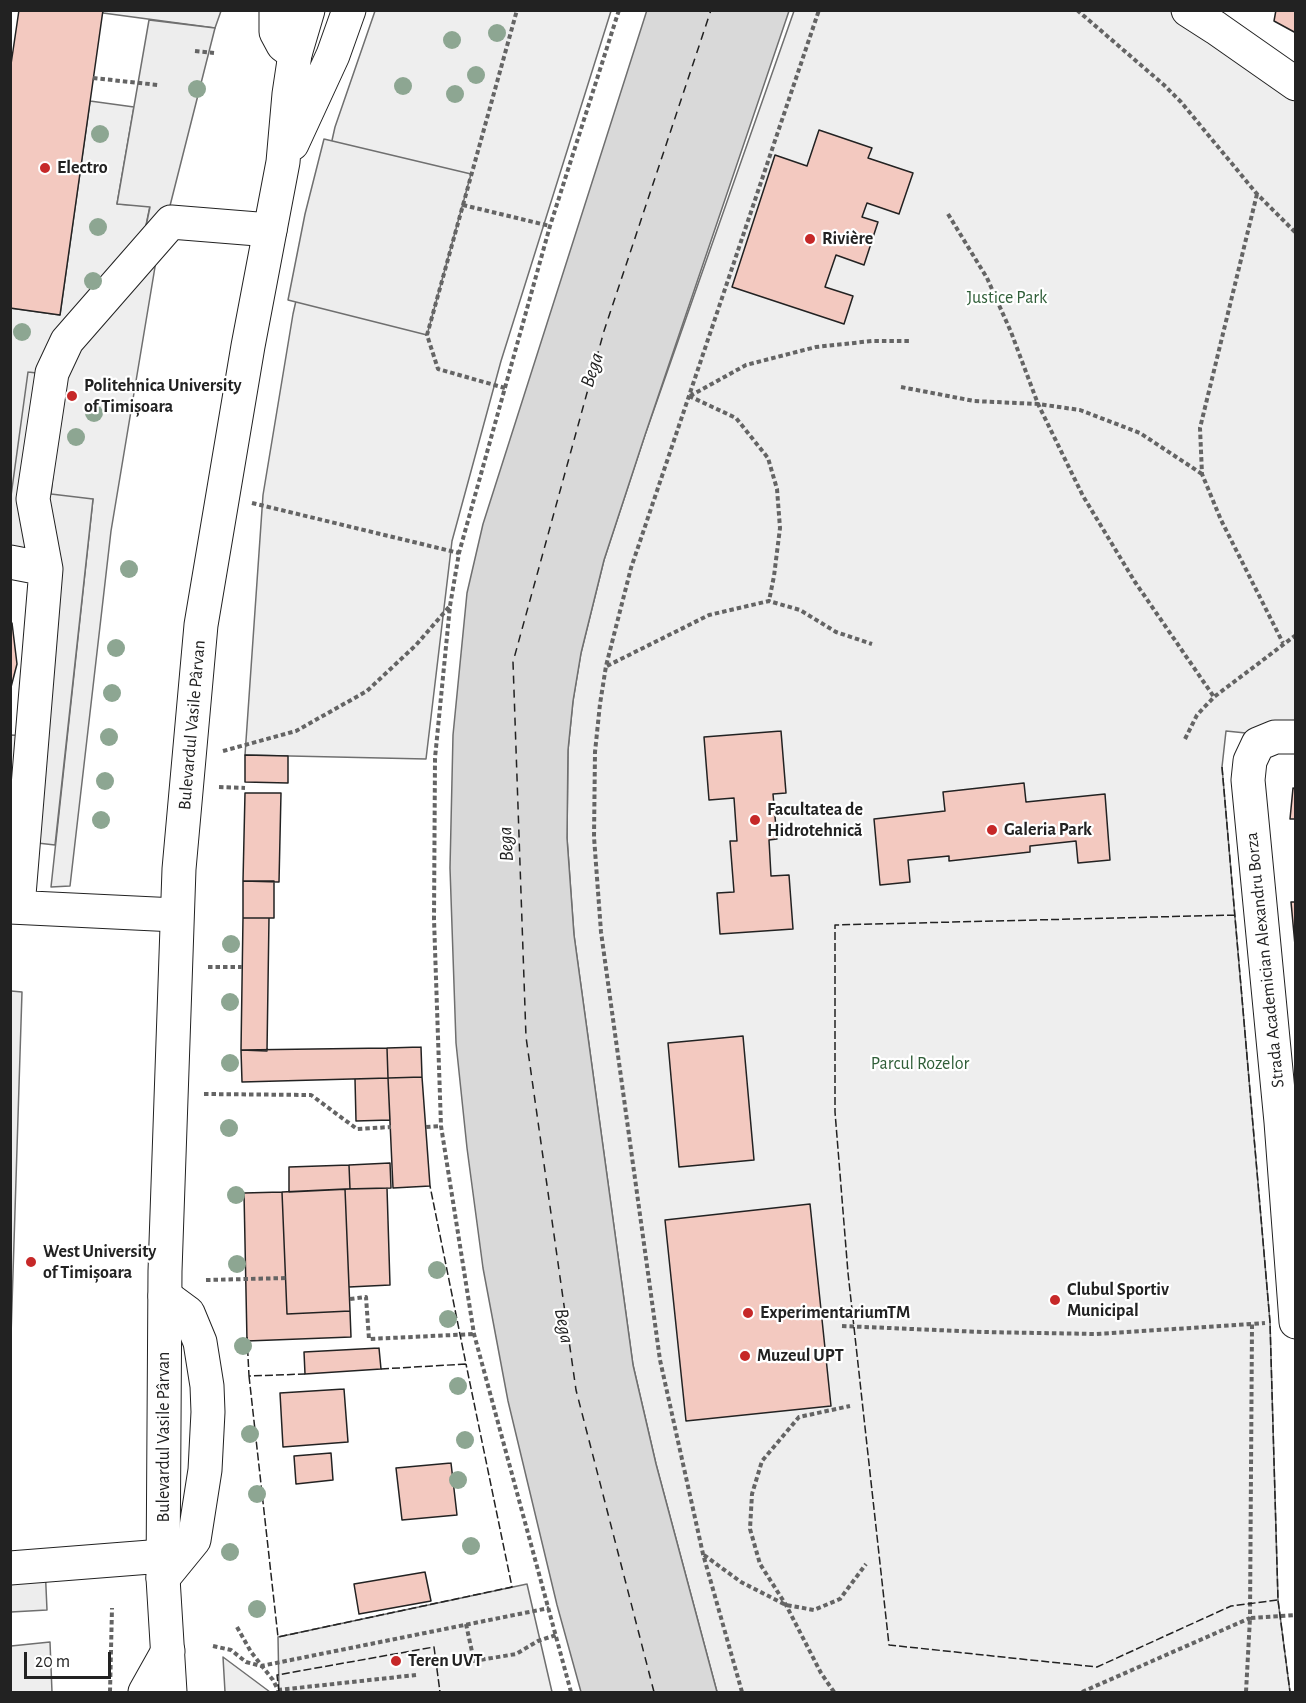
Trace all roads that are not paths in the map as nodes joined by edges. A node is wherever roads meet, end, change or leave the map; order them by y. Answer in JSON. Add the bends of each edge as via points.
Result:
{"nodes":[{"id":1,"x":276,"y":10,"type":"edge"},
{"id":2,"x":308,"y":10,"type":"edge"},
{"id":3,"x":349,"y":10,"type":"edge"},
{"id":4,"x":1188,"y":10,"type":"edge"},
{"id":5,"x":1205,"y":19,"type":"edge"},
{"id":6,"x":295,"y":54,"type":"junction"},
{"id":7,"x":1296,"y":84,"type":"edge"},
{"id":8,"x":284,"y":162,"type":"junction"},
{"id":9,"x":270,"y":230,"type":"junction"},
{"id":10,"x":10,"y":562,"type":"edge"},
{"id":11,"x":46,"y":569,"type":"junction"},
{"id":12,"x":1296,"y":737,"type":"edge"},
{"id":13,"x":14,"y":907,"type":"edge"},
{"id":14,"x":176,"y":915,"type":"junction"},
{"id":15,"x":1288,"y":1122,"type":"edge"},
{"id":16,"x":165,"y":1296,"type":"junction"},
{"id":17,"x":1283,"y":1322,"type":"edge"},
{"id":18,"x":163,"y":1567,"type":"junction"},
{"id":19,"x":10,"y":1568,"type":"edge"},
{"id":20,"x":168,"y":1651,"type":"junction"},
{"id":21,"x":145,"y":1692,"type":"edge"},
{"id":22,"x":170,"y":1692,"type":"edge"}],
"edges":[{"from":1,"to":6,"type":"main road","via":[[276,33]]},
{"from":2,"to":6,"type":"main road","name":"Bulevardul Vasile Pârvan"},
{"from":3,"to":8,"type":"main road","name":"Bulevardul Vasile Pârvan"},
{"from":4,"to":5,"type":"main road"},
{"from":5,"to":7,"type":"main road"},
{"from":6,"to":8,"type":"main road","name":"Bulevardul Vasile Pârvan"},
{"from":8,"to":9,"type":"main road","name":"Bulevardul Vasile Pârvan"},
{"from":9,"to":11,"type":"main road","via":[[171,222],[67,341],[52,373],[33,499]]},
{"from":9,"to":14,"type":"main road","name":"Bulevardul Vasile Pârvan","via":[[201,625]]},
{"from":10,"to":11,"type":"main road"},
{"from":11,"to":13,"type":"main road"},
{"from":12,"to":15,"type":"main road","name":"Strada Academician Alexandru Borza","via":[[1275,737],[1258,744],[1250,761],[1248,780]]},
{"from":13,"to":14,"type":"main road"},
{"from":14,"to":16,"type":"main road","name":"Bulevardul Vasile Pârvan"},
{"from":15,"to":17,"type":"main road","name":"Strada Academician Alexandru Borza"},
{"from":16,"to":18,"type":"main road","name":"Bulevardul Vasile Pârvan"},
{"from":16,"to":18,"type":"main road","name":"Bulevardul Vasile Pârvan","via":[[188,1313],[200,1342],[208,1412],[206,1470],[194,1540]]},
{"from":18,"to":19,"type":"main road"},
{"from":18,"to":20,"type":"main road","name":"Bulevardul Vasile Pârvan"},
{"from":20,"to":21,"type":"main road"},
{"from":20,"to":22,"type":"main road","name":"Bulevardul Vasile Pârvan"}]}
